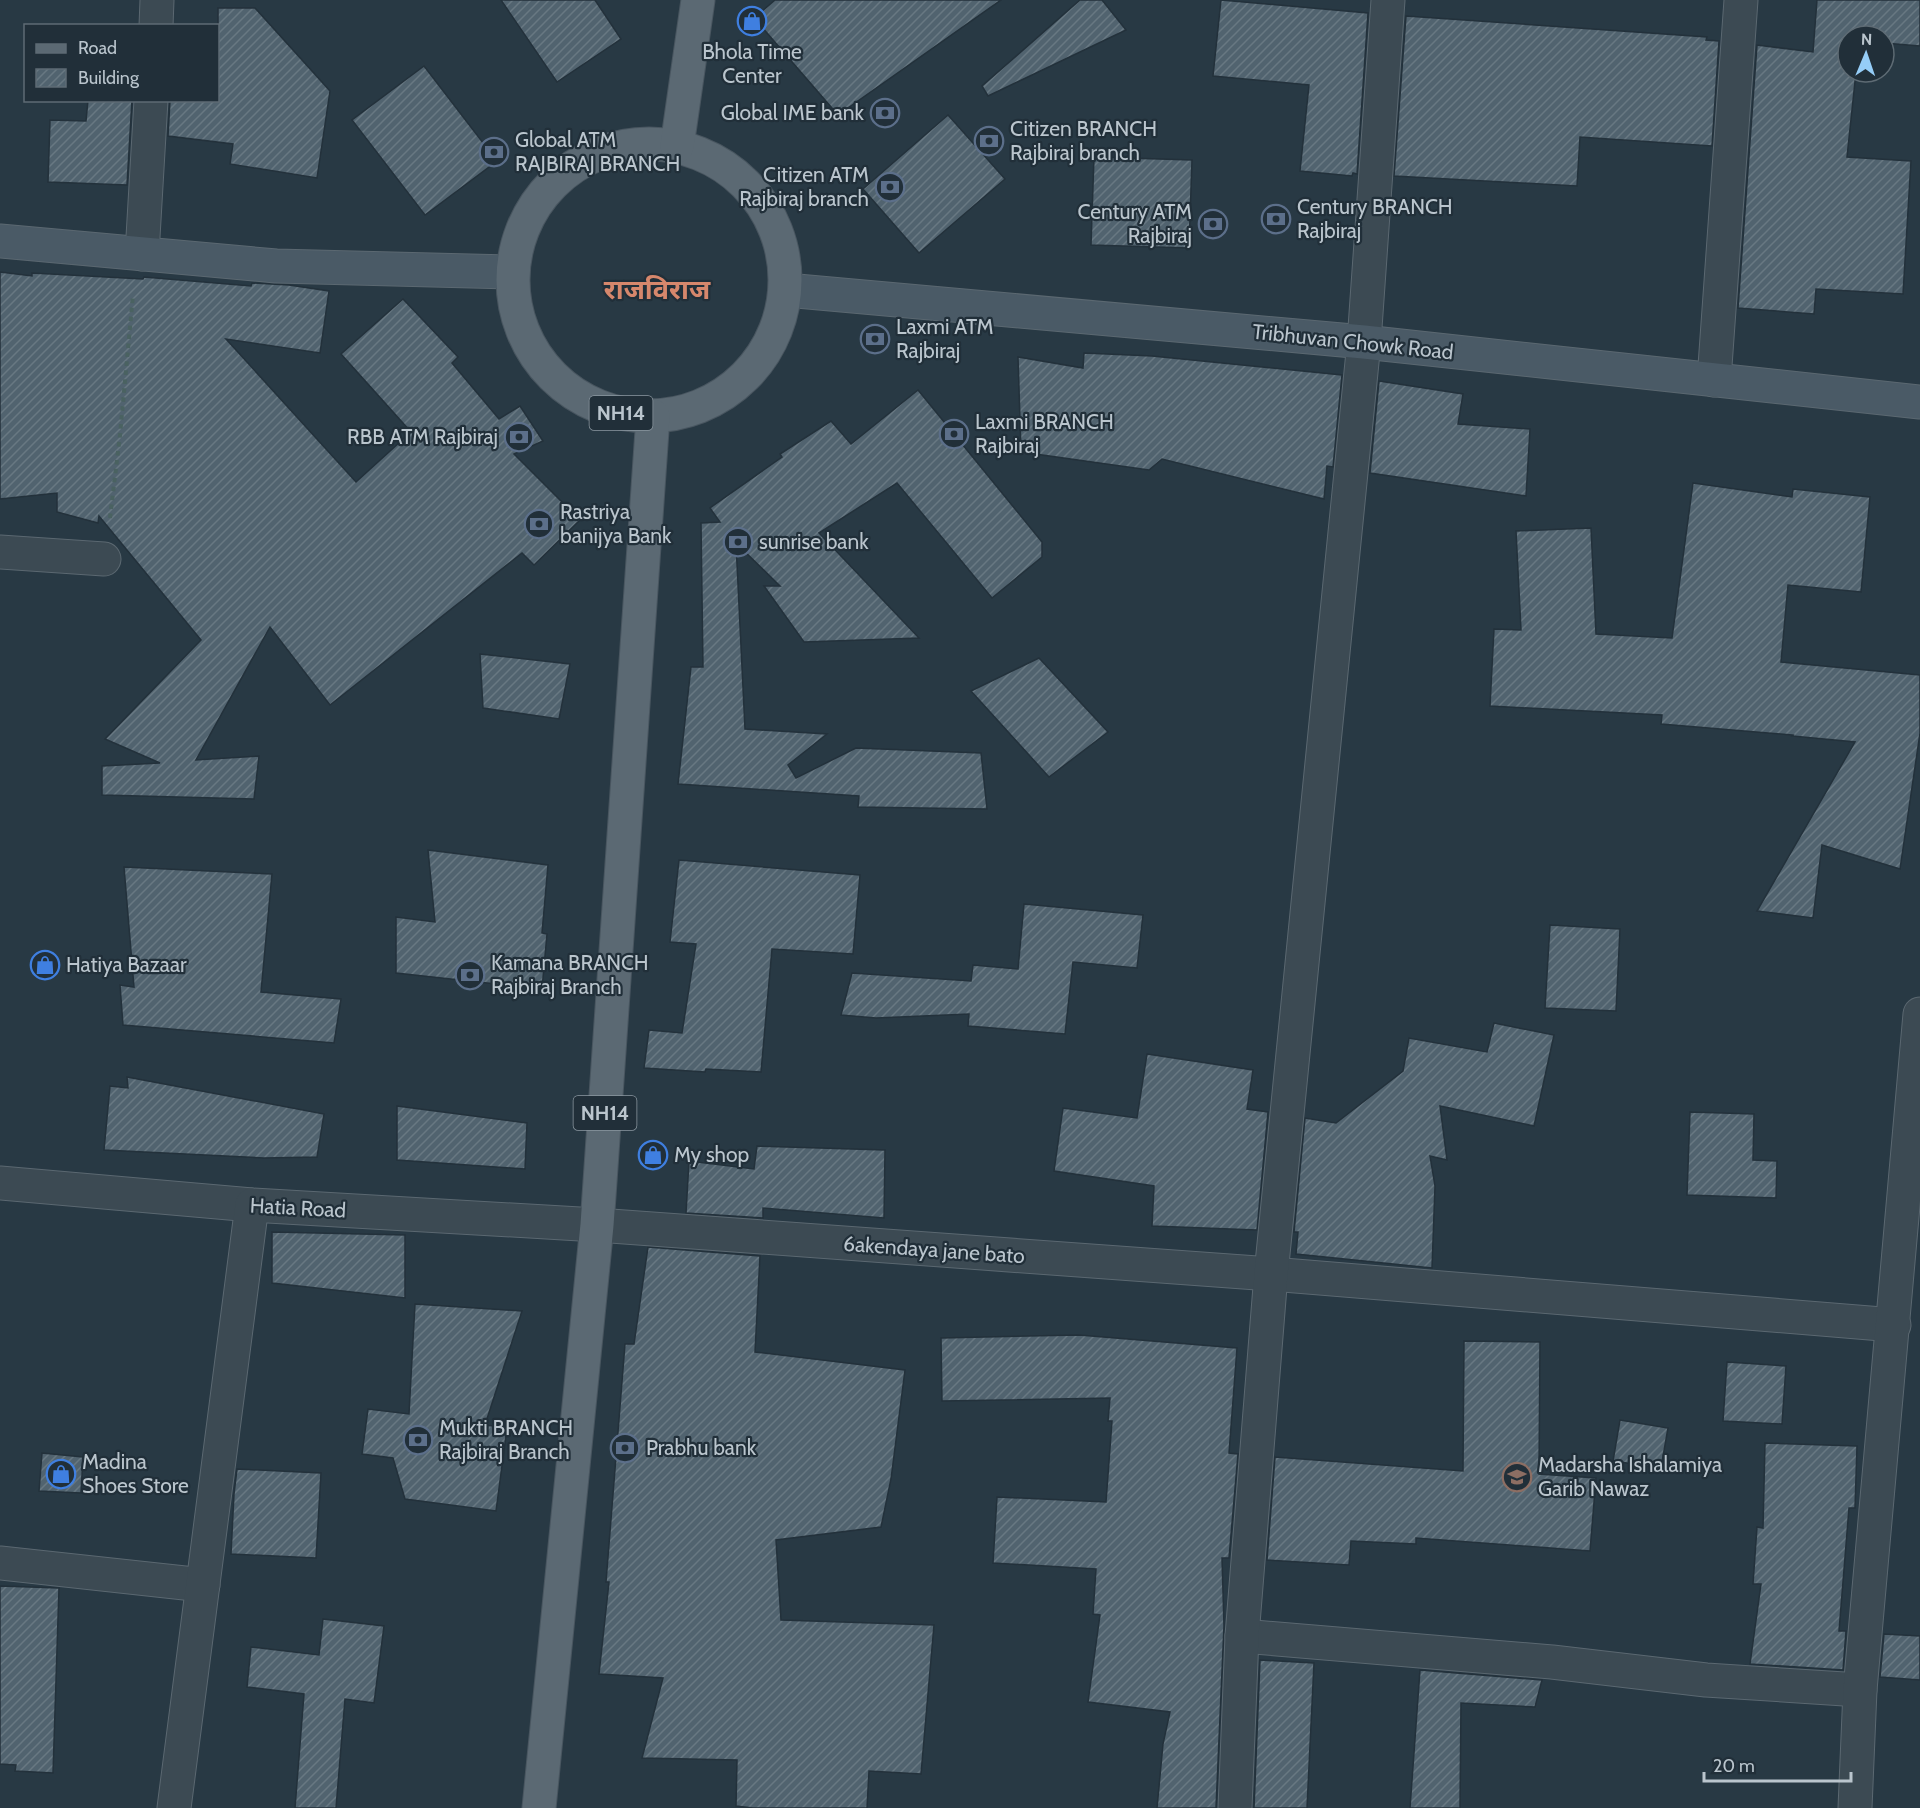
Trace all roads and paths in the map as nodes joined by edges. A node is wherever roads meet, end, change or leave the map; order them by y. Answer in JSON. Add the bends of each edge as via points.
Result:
{"nodes":[{"id":1,"x":157,"y":0,"type":"edge"},
{"id":2,"x":698,"y":0,"type":"edge"},
{"id":3,"x":1388,"y":0,"type":"edge"},
{"id":4,"x":1741,"y":0,"type":"edge"},
{"id":5,"x":156,"y":24,"type":"edge"},
{"id":6,"x":151,"y":102,"type":"edge"},
{"id":7,"x":677,"y":146,"type":"junction"},
{"id":8,"x":0,"y":241,"type":"edge"},
{"id":9,"x":140,"y":253,"type":"junction"},
{"id":10,"x":512,"y":272,"type":"junction"},
{"id":11,"x":786,"y":290,"type":"junction"},
{"id":12,"x":1364,"y":342,"type":"junction"},
{"id":13,"x":1714,"y":380,"type":"junction"},
{"id":14,"x":1920,"y":402,"type":"edge"},
{"id":15,"x":653,"y":416,"type":"junction"},
{"id":16,"x":0,"y":552,"type":"edge"},
{"id":17,"x":105,"y":559,"type":"joint"},
{"id":18,"x":1920,"y":1014,"type":"edge"},
{"id":19,"x":0,"y":1183,"type":"edge"},
{"id":20,"x":252,"y":1205,"type":"junction"},
{"id":21,"x":597,"y":1225,"type":"junction"},
{"id":22,"x":1909,"y":1264,"type":"edge"},
{"id":23,"x":1271,"y":1274,"type":"junction"},
{"id":24,"x":1894,"y":1325,"type":"junction"},
{"id":25,"x":0,"y":1563,"type":"edge"},
{"id":26,"x":203,"y":1585,"type":"junction"},
{"id":27,"x":1242,"y":1636,"type":"junction"},
{"id":28,"x":1860,"y":1690,"type":"junction"},
{"id":29,"x":174,"y":1808,"type":"edge"},
{"id":30,"x":539,"y":1808,"type":"edge"},
{"id":31,"x":1235,"y":1808,"type":"edge"},
{"id":32,"x":1855,"y":1808,"type":"edge"}],
"edges":[{"from":1,"to":5,"type":"street"},
{"from":2,"to":7,"type":"main road"},
{"from":3,"to":12,"type":"street"},
{"from":4,"to":13,"type":"street"},
{"from":6,"to":9,"type":"street"},
{"from":7,"to":10,"type":"main road","number":"NH14","via":[[638,144],[599,153],[565,171],[538,200],[520,234]]},
{"from":7,"to":11,"type":"main road","number":"NH14","via":[[708,157],[736,174],[758,198],[775,226],[784,258]]},
{"from":8,"to":9,"type":"main road"},
{"from":9,"to":10,"type":"main road","via":[[276,266]]},
{"from":9,"to":17,"type":"path"},
{"from":10,"to":15,"type":"main road","number":"NH14","via":[[515,309],[528,344],[551,375],[580,398],[615,412]]},
{"from":11,"to":12,"type":"main road","name":"Tribhuvan Chowk Road"},
{"from":11,"to":15,"type":"main road","number":"NH14","via":[[779,323],[765,353],[744,379],[717,399],[686,411]]},
{"from":12,"to":13,"type":"main road","name":"Tribhuvan Chowk Road"},
{"from":12,"to":23,"type":"street"},
{"from":13,"to":14,"type":"main road","name":"Tribhuvan Chowk Road"},
{"from":15,"to":21,"type":"main road","number":"NH14"},
{"from":16,"to":17,"type":"street"},
{"from":18,"to":22,"type":"street"},
{"from":19,"to":20,"type":"street","name":"Hatia Road"},
{"from":20,"to":21,"type":"street","name":"Hatia Road"},
{"from":20,"to":26,"type":"street"},
{"from":21,"to":23,"type":"street","name":"6akendaya jane bato"},
{"from":21,"to":30,"type":"main road","number":"NH14"},
{"from":22,"to":24,"type":"street"},
{"from":23,"to":24,"type":"street","name":"6akendaya jane bato"},
{"from":23,"to":27,"type":"street"},
{"from":24,"to":28,"type":"street"},
{"from":25,"to":26,"type":"street"},
{"from":26,"to":29,"type":"street"},
{"from":27,"to":28,"type":"street","via":[[1552,1662],[1706,1680]]},
{"from":27,"to":31,"type":"street"},
{"from":28,"to":32,"type":"street"}]}
